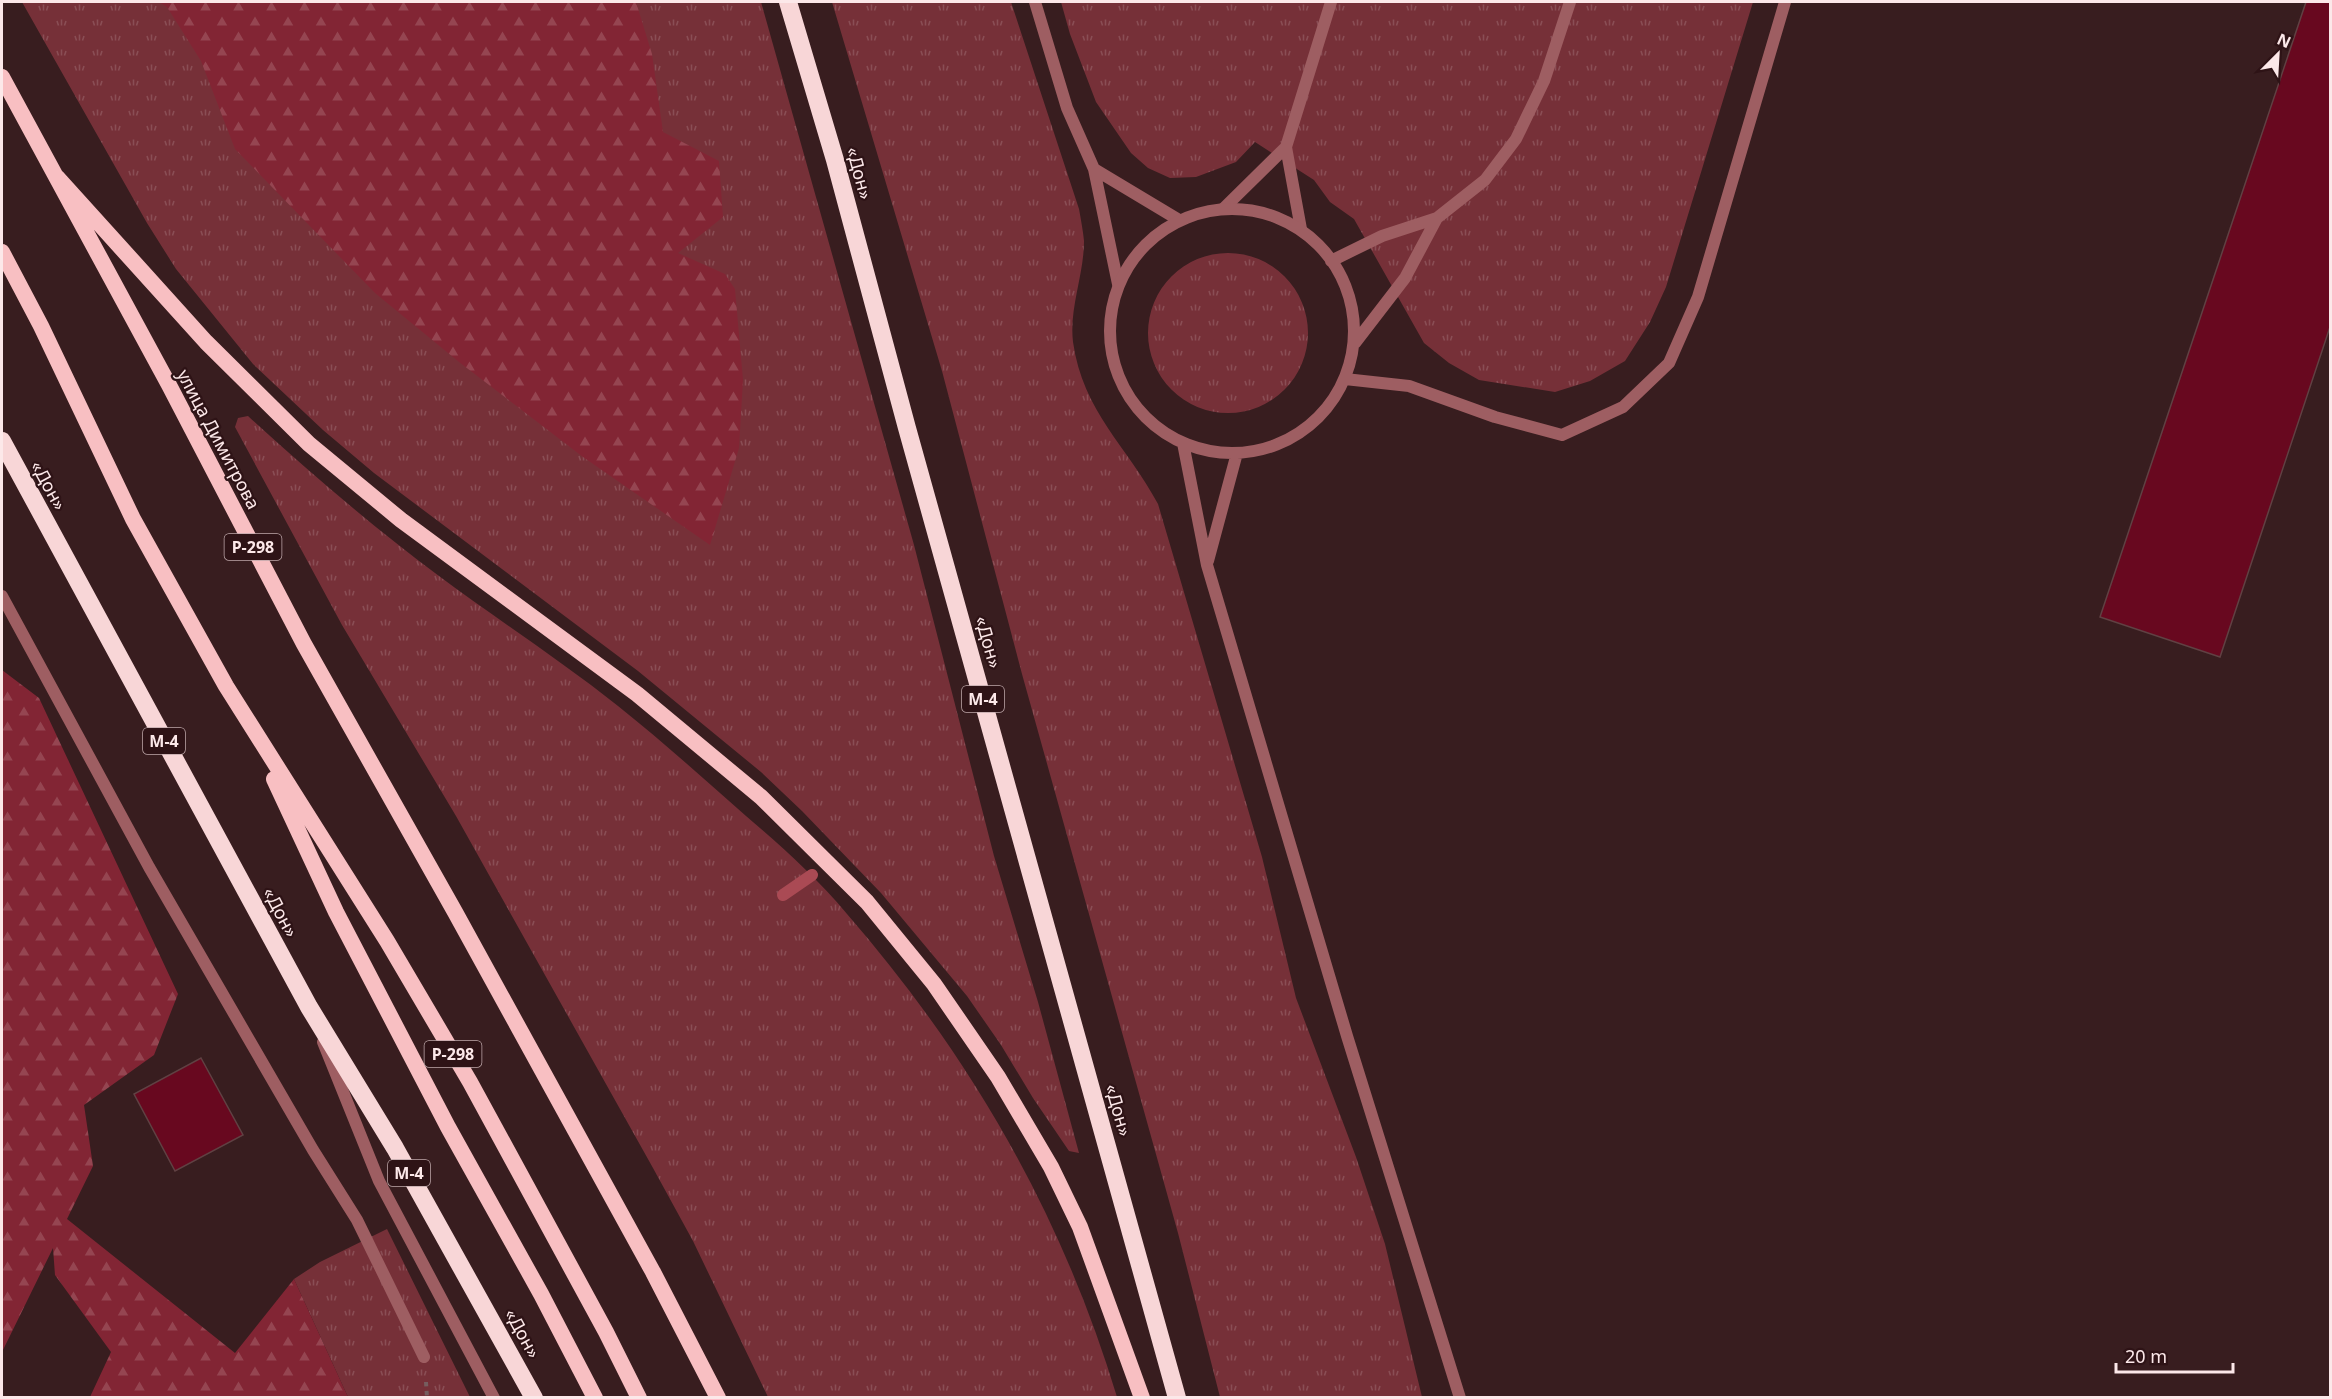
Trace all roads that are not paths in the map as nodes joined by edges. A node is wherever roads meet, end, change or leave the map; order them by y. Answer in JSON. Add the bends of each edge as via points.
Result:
{"nodes":[{"id":1,"x":788,"y":2,"type":"edge"},
{"id":2,"x":1035,"y":2,"type":"edge"},
{"id":3,"x":1331,"y":2,"type":"edge"},
{"id":4,"x":1570,"y":2,"type":"edge"},
{"id":5,"x":1785,"y":2,"type":"edge"},
{"id":6,"x":2,"y":77,"type":"edge"},
{"id":7,"x":1286,"y":147,"type":"junction"},
{"id":8,"x":1094,"y":169,"type":"junction"},
{"id":9,"x":57,"y":177,"type":"junction"},
{"id":10,"x":1224,"y":208,"type":"junction"},
{"id":11,"x":1437,"y":218,"type":"junction"},
{"id":12,"x":1179,"y":220,"type":"junction"},
{"id":13,"x":1300,"y":229,"type":"junction"},
{"id":14,"x":2,"y":252,"type":"edge"},
{"id":15,"x":1331,"y":261,"type":"junction"},
{"id":16,"x":1118,"y":284,"type":"junction"},
{"id":17,"x":1355,"y":343,"type":"junction"},
{"id":18,"x":1345,"y":379,"type":"junction"},
{"id":19,"x":2,"y":441,"type":"edge"},
{"id":20,"x":1183,"y":443,"type":"junction"},
{"id":21,"x":1237,"y":453,"type":"junction"},
{"id":22,"x":1207,"y":565,"type":"junction"},
{"id":23,"x":2,"y":596,"type":"edge"},
{"id":24,"x":248,"y":721,"type":"junction"},
{"id":25,"x":309,"y":1007,"type":"junction"},
{"id":26,"x":424,"y":1357,"type":"dead end"},
{"id":27,"x":494,"y":1398,"type":"edge"},
{"id":28,"x":534,"y":1398,"type":"edge"},
{"id":29,"x":595,"y":1398,"type":"edge"},
{"id":30,"x":639,"y":1398,"type":"edge"},
{"id":31,"x":718,"y":1398,"type":"edge"},
{"id":32,"x":1142,"y":1398,"type":"edge"},
{"id":33,"x":1177,"y":1398,"type":"edge"},
{"id":34,"x":1460,"y":1398,"type":"edge"}],
"edges":[{"from":1,"to":33,"type":"highway","name":"«Дон»","number":"М-4"},
{"from":2,"to":8,"type":"street","via":[[1067,108]]},
{"from":3,"to":7,"type":"street"},
{"from":4,"to":11,"type":"street","via":[[1544,81],[1516,139],[1485,180]]},
{"from":5,"to":18,"type":"street","via":[[1698,297],[1669,363],[1623,407],[1562,435],[1495,417],[1409,386]]},
{"from":6,"to":9,"type":"highway","name":"улица Димитрова","number":"Р-298"},
{"from":7,"to":10,"type":"street"},
{"from":7,"to":13,"type":"street"},
{"from":8,"to":12,"type":"street"},
{"from":8,"to":16,"type":"street"},
{"from":9,"to":31,"type":"highway","name":"улица Димитрова","number":"Р-298","via":[[304,644],[653,1272]]},
{"from":9,"to":32,"type":"highway","via":[[206,342],[309,444],[401,520],[637,694],[760,796],[867,902],[934,984],[998,1077],[1051,1167],[1080,1227]]},
{"from":10,"to":12,"type":"street"},
{"from":10,"to":13,"type":"street","via":[[1260,211]]},
{"from":11,"to":15,"type":"street","via":[[1382,236]]},
{"from":11,"to":17,"type":"street","via":[[1405,278]]},
{"from":12,"to":16,"type":"street","via":[[1144,245]]},
{"from":13,"to":15,"type":"street","via":[[1318,243]]},
{"from":14,"to":24,"type":"highway","number":"Р-298","via":[[133,519]]},
{"from":15,"to":17,"type":"street","via":[[1343,277],[1352,304]]},
{"from":16,"to":20,"type":"street","via":[[1111,310],[1112,357],[1124,389],[1152,423]]},
{"from":17,"to":18,"type":"street"},
{"from":18,"to":21,"type":"street","via":[[1324,412],[1294,437],[1275,446]]},
{"from":19,"to":25,"type":"highway","name":"«Дон»","number":"М-4"},
{"from":20,"to":21,"type":"street"},
{"from":20,"to":22,"type":"street"},
{"from":21,"to":22,"type":"street"},
{"from":22,"to":34,"type":"street"},
{"from":23,"to":26,"type":"street","via":[[148,867],[357,1220]]},
{"from":24,"to":29,"type":"highway","via":[[336,912]]},
{"from":24,"to":30,"type":"highway","number":"Р-298","via":[[387,941],[470,1082]]},
{"from":25,"to":27,"type":"street","via":[[380,1180]]},
{"from":25,"to":28,"type":"highway","name":"«Дон»","number":"М-4","via":[[395,1148]]}]}
